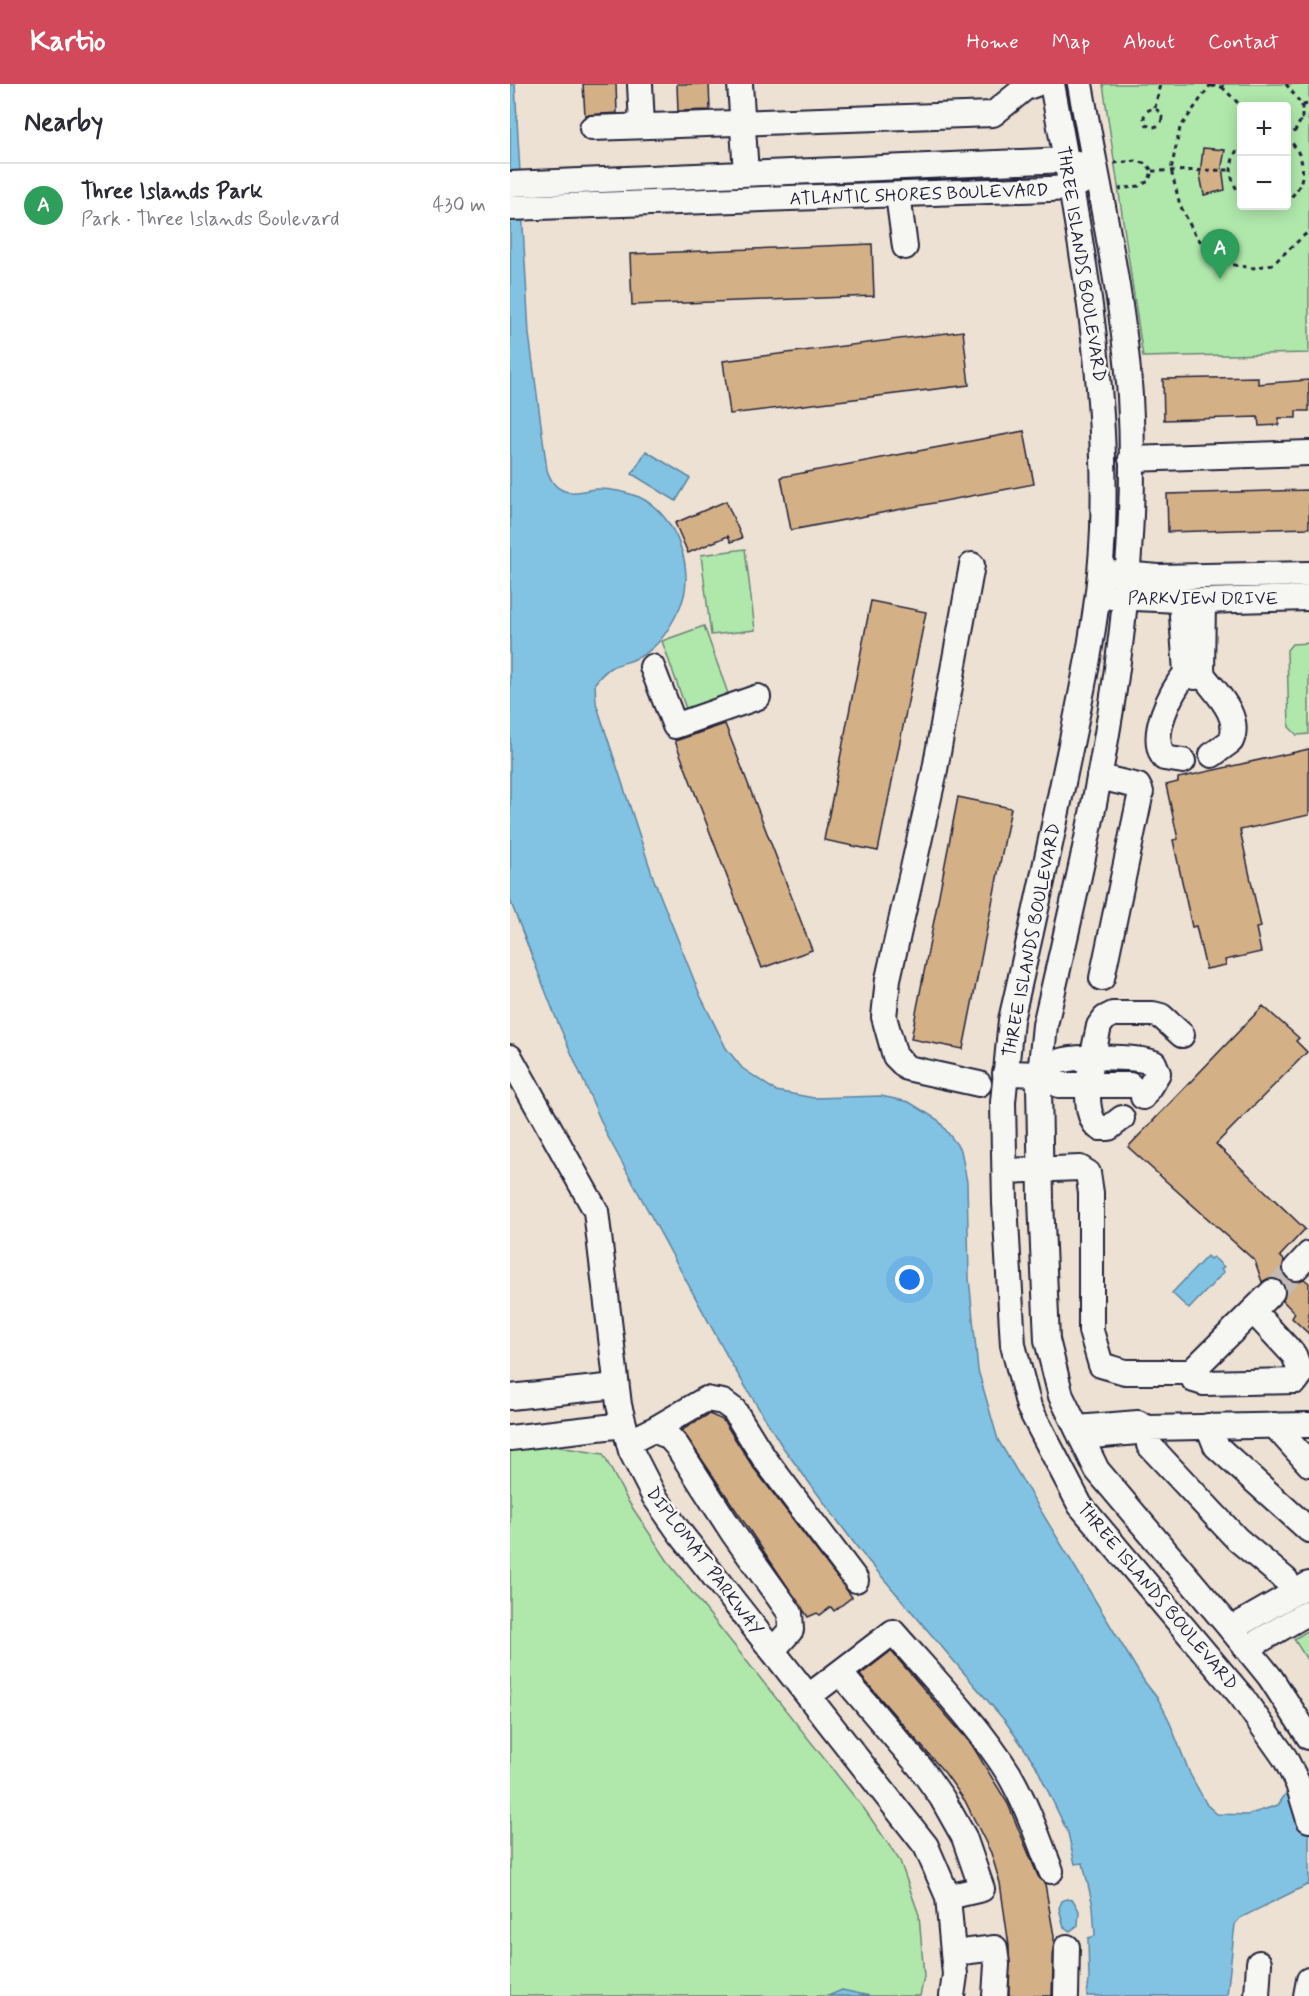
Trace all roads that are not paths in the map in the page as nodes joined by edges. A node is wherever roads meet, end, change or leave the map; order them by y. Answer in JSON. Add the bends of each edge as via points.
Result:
{"nodes":[{"id":1,"x":640,"y":84,"type":"edge"},
{"id":2,"x":740,"y":84,"type":"edge"},
{"id":3,"x":1036,"y":84,"type":"edge"},
{"id":4,"x":1053,"y":84,"type":"edge"},
{"id":5,"x":1080,"y":84,"type":"edge"},
{"id":6,"x":741,"y":123,"type":"junction"},
{"id":7,"x":642,"y":126,"type":"junction"},
{"id":8,"x":592,"y":128,"type":"dead end"},
{"id":9,"x":1067,"y":160,"type":"junction"},
{"id":10,"x":746,"y":173,"type":"junction"},
{"id":11,"x":1096,"y":177,"type":"junction"},
{"id":12,"x":510,"y":184,"type":"edge"},
{"id":13,"x":1072,"y":188,"type":"junction"},
{"id":14,"x":898,"y":195,"type":"junction"},
{"id":15,"x":510,"y":208,"type":"edge"},
{"id":16,"x":905,"y":247,"type":"dead end"},
{"id":17,"x":1309,"y":453,"type":"edge"},
{"id":18,"x":1131,"y":459,"type":"junction"},
{"id":19,"x":972,"y":565,"type":"dead end"},
{"id":20,"x":1100,"y":572,"type":"junction"},
{"id":21,"x":1309,"y":574,"type":"edge"},
{"id":22,"x":1127,"y":575,"type":"junction"},
{"id":23,"x":1097,"y":596,"type":"junction"},
{"id":24,"x":1309,"y":598,"type":"edge"},
{"id":25,"x":1125,"y":599,"type":"junction"},
{"id":26,"x":1192,"y":601,"type":"junction"},
{"id":27,"x":652,"y":666,"type":"dead end"},
{"id":28,"x":1194,"y":674,"type":"junction"},
{"id":29,"x":758,"y":698,"type":"dead end"},
{"id":30,"x":1212,"y":755,"type":"dead end"},
{"id":31,"x":1183,"y":761,"type":"dead end"},
{"id":32,"x":1099,"y":777,"type":"junction"},
{"id":33,"x":1102,"y":978,"type":"dead end"},
{"id":34,"x":1182,"y":1035,"type":"dead end"},
{"id":35,"x":510,"y":1057,"type":"edge"},
{"id":36,"x":1093,"y":1059,"type":"junction"},
{"id":37,"x":1005,"y":1073,"type":"junction"},
{"id":38,"x":1040,"y":1074,"type":"junction"},
{"id":39,"x":979,"y":1084,"type":"dead end"},
{"id":40,"x":1089,"y":1085,"type":"junction"},
{"id":41,"x":1122,"y":1118,"type":"dead end"},
{"id":42,"x":1040,"y":1170,"type":"junction"},
{"id":43,"x":1005,"y":1171,"type":"junction"},
{"id":44,"x":1272,"y":1292,"type":"tunnel mouth"},
{"id":45,"x":1253,"y":1311,"type":"junction"},
{"id":46,"x":1191,"y":1371,"type":"junction"},
{"id":47,"x":616,"y":1386,"type":"junction"},
{"id":48,"x":510,"y":1397,"type":"edge"},
{"id":49,"x":1274,"y":1425,"type":"junction"},
{"id":50,"x":1309,"y":1425,"type":"edge"},
{"id":51,"x":1208,"y":1426,"type":"junction"},
{"id":52,"x":1148,"y":1428,"type":"junction"},
{"id":53,"x":653,"y":1430,"type":"junction"},
{"id":54,"x":1079,"y":1432,"type":"junction"},
{"id":55,"x":627,"y":1433,"type":"junction"},
{"id":56,"x":510,"y":1438,"type":"edge"},
{"id":57,"x":1309,"y":1464,"type":"edge"},
{"id":58,"x":1309,"y":1530,"type":"edge"},
{"id":59,"x":856,"y":1580,"type":"dead end"},
{"id":60,"x":1297,"y":1582,"type":"edge"},
{"id":61,"x":1309,"y":1612,"type":"edge"},
{"id":62,"x":1231,"y":1629,"type":"junction"},
{"id":63,"x":1247,"y":1648,"type":"junction"},
{"id":64,"x":773,"y":1650,"type":"junction"},
{"id":65,"x":840,"y":1673,"type":"junction"},
{"id":66,"x":809,"y":1696,"type":"junction"},
{"id":67,"x":1309,"y":1737,"type":"edge"},
{"id":68,"x":1309,"y":1820,"type":"edge"},
{"id":69,"x":1051,"y":1871,"type":"dead end"},
{"id":70,"x":948,"y":1898,"type":"junction"},
{"id":71,"x":1067,"y":1947,"type":"dead end"},
{"id":72,"x":954,"y":1953,"type":"junction"},
{"id":73,"x":1259,"y":1963,"type":"dead end"},
{"id":74,"x":1309,"y":1980,"type":"edge"},
{"id":75,"x":952,"y":1996,"type":"edge"},
{"id":76,"x":995,"y":1996,"type":"edge"},
{"id":77,"x":1066,"y":1996,"type":"edge"},
{"id":78,"x":1257,"y":1996,"type":"edge"},
{"id":79,"x":1306,"y":1996,"type":"edge"}],
"edges":[{"from":1,"to":7,"type":"street"},
{"from":2,"to":6,"type":"street"},
{"from":3,"to":6,"type":"street","via":[[1025,88],[993,114]]},
{"from":4,"to":9,"type":"street","name":"THREE ISLANDS BOULEVARD"},
{"from":5,"to":11,"type":"street","name":"THREE ISLANDS BOULEVARD"},
{"from":6,"to":7,"type":"street"},
{"from":6,"to":10,"type":"street"},
{"from":7,"to":8,"type":"street"},
{"from":9,"to":10,"type":"street","name":"ATLANTIC SHORES BOULEVARD"},
{"from":9,"to":11,"type":"street","name":"ATLANTIC SHORES BOULEVARD"},
{"from":9,"to":13,"type":"street","name":"THREE ISLANDS BOULEVARD"},
{"from":10,"to":12,"type":"street","name":"ATLANTIC SHORES BOULEVARD"},
{"from":11,"to":13,"type":"street","name":"ATLANTIC SHORES BOULEVARD"},
{"from":11,"to":18,"type":"street","name":"THREE ISLANDS BOULEVARD","via":[[1117,291],[1130,395]]},
{"from":13,"to":14,"type":"street","name":"ATLANTIC SHORES BOULEVARD"},
{"from":13,"to":20,"type":"street","name":"THREE ISLANDS BOULEVARD","via":[[1102,398]]},
{"from":14,"to":15,"type":"street","name":"ATLANTIC SHORES BOULEVARD"},
{"from":14,"to":16,"type":"street"},
{"from":17,"to":18,"type":"street"},
{"from":18,"to":22,"type":"street","name":"THREE ISLANDS BOULEVARD"},
{"from":19,"to":39,"type":"street","via":[[934,775],[888,979],[884,1017],[895,1056],[907,1068]]},
{"from":20,"to":22,"type":"street","name":"PARKVIEW DRIVE"},
{"from":20,"to":23,"type":"street","name":"THREE ISLANDS BOULEVARD"},
{"from":21,"to":22,"type":"street","name":"PARKVIEW DRIVE"},
{"from":22,"to":25,"type":"street","name":"THREE ISLANDS BOULEVARD"},
{"from":23,"to":25,"type":"street","name":"PARKVIEW DRIVE"},
{"from":23,"to":37,"type":"street","name":"THREE ISLANDS BOULEVARD","via":[[1084,682],[1011,1020]]},
{"from":24,"to":26,"type":"street","name":"PARKVIEW DRIVE"},
{"from":25,"to":26,"type":"street","name":"PARKVIEW DRIVE"},
{"from":25,"to":32,"type":"street","name":"THREE ISLANDS BOULEVARD","via":[[1116,682]]},
{"from":26,"to":28,"type":"street"},
{"from":27,"to":29,"type":"street","via":[[675,726]]},
{"from":28,"to":30,"type":"street","via":[[1229,710],[1234,724],[1231,741]]},
{"from":28,"to":31,"type":"street","via":[[1177,684],[1159,742],[1164,758]]},
{"from":32,"to":33,"type":"street","via":[[1138,786],[1141,792]]},
{"from":32,"to":38,"type":"street","name":"THREE ISLANDS BOULEVARD","via":[[1045,1026]]},
{"from":34,"to":36,"type":"street","via":[[1161,1016],[1113,1014],[1099,1026]]},
{"from":35,"to":47,"type":"street","name":"DIPLOMAT PARKWAY","via":[[596,1211]]},
{"from":36,"to":38,"type":"street","via":[[1057,1062]]},
{"from":36,"to":40,"type":"street"},
{"from":36,"to":40,"type":"street","via":[[1139,1057],[1154,1063],[1158,1073],[1137,1091]]},
{"from":37,"to":38,"type":"street"},
{"from":37,"to":43,"type":"street","name":"THREE ISLANDS BOULEVARD"},
{"from":38,"to":40,"type":"street","via":[[1059,1085]]},
{"from":38,"to":42,"type":"street","name":"THREE ISLANDS BOULEVARD"},
{"from":40,"to":41,"type":"street","via":[[1093,1123],[1109,1128]]},
{"from":42,"to":43,"type":"street"},
{"from":42,"to":46,"type":"street","via":[[1080,1168],[1089,1173],[1091,1331],[1101,1365],[1125,1372]]},
{"from":42,"to":54,"type":"street","name":"THREE ISLANDS BOULEVARD","via":[[1047,1340],[1061,1396]]},
{"from":43,"to":68,"type":"street","name":"THREE ISLANDS BOULEVARD","via":[[1013,1345],[1029,1407],[1080,1505],[1242,1697],[1285,1758]]},
{"from":44,"to":45,"type":"street"},
{"from":45,"to":46,"type":"street"},
{"from":45,"to":46,"type":"street","via":[[1294,1354],[1301,1374],[1296,1381],[1204,1383],[1194,1380]]},
{"from":47,"to":48,"type":"street"},
{"from":47,"to":55,"type":"street","name":"DIPLOMAT PARKWAY"},
{"from":49,"to":50,"type":"street"},
{"from":49,"to":51,"type":"street"},
{"from":49,"to":57,"type":"street"},
{"from":51,"to":52,"type":"street"},
{"from":51,"to":58,"type":"street","via":[[1216,1446]]},
{"from":52,"to":54,"type":"street","via":[[1137,1432]]},
{"from":52,"to":60,"type":"street","via":[[1149,1445],[1238,1539]]},
{"from":53,"to":55,"type":"street"},
{"from":53,"to":59,"type":"street","via":[[706,1399],[723,1402],[734,1410],[764,1458]]},
{"from":53,"to":64,"type":"street","via":[[668,1436],[677,1446],[790,1612],[791,1630]]},
{"from":54,"to":62,"type":"street","name":"THREE ISLANDS BOULEVARD","via":[[1098,1470]]},
{"from":55,"to":56,"type":"street"},
{"from":55,"to":64,"type":"street","name":"DIPLOMAT PARKWAY","via":[[654,1496]]},
{"from":60,"to":62,"type":"street"},
{"from":61,"to":63,"type":"street"},
{"from":62,"to":63,"type":"street","name":"THREE ISLANDS BOULEVARD"},
{"from":63,"to":67,"type":"street","name":"THREE ISLANDS BOULEVARD"},
{"from":64,"to":66,"type":"street","name":"DIPLOMAT PARKWAY"},
{"from":65,"to":66,"type":"street"},
{"from":65,"to":69,"type":"street","via":[[893,1632],[1003,1766],[1028,1811]]},
{"from":65,"to":70,"type":"street","via":[[920,1767],[964,1837],[982,1888]]},
{"from":66,"to":70,"type":"street","name":"DIPLOMAT PARKWAY","via":[[926,1846]]},
{"from":70,"to":72,"type":"street","name":"DIPLOMAT PARKWAY"},
{"from":71,"to":77,"type":"street"},
{"from":72,"to":75,"type":"street","name":"DIPLOMAT PARKWAY"},
{"from":72,"to":76,"type":"street","via":[[995,1948]]},
{"from":73,"to":78,"type":"street"},
{"from":74,"to":79,"type":"street"}]}
